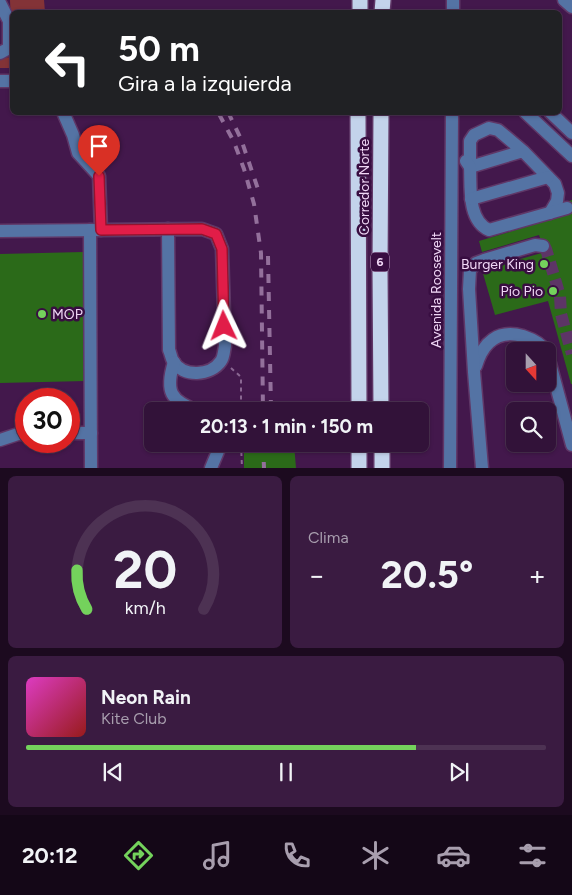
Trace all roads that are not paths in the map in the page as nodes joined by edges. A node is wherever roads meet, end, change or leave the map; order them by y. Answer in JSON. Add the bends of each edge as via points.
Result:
{"nodes":[{"id":1,"x":564,"y":0,"type":"edge"},
{"id":2,"x":0,"y":3,"type":"edge"},
{"id":3,"x":572,"y":7,"type":"edge"},
{"id":4,"x":0,"y":53,"type":"edge"},
{"id":5,"x":64,"y":115,"type":"edge"},
{"id":6,"x":358,"y":115,"type":"edge"},
{"id":7,"x":380,"y":115,"type":"edge"},
{"id":8,"x":452,"y":115,"type":"edge"},
{"id":9,"x":528,"y":115,"type":"edge"},
{"id":10,"x":553,"y":115,"type":"edge"},
{"id":11,"x":572,"y":133,"type":"edge"},
{"id":12,"x":452,"y":144,"type":"junction"},
{"id":13,"x":523,"y":152,"type":"junction"},
{"id":14,"x":572,"y":156,"type":"edge"},
{"id":15,"x":470,"y":167,"type":"junction"},
{"id":16,"x":548,"y":177,"type":"junction"},
{"id":17,"x":471,"y":199,"type":"junction"},
{"id":18,"x":567,"y":208,"type":"dead end"},
{"id":19,"x":550,"y":213,"type":"junction"},
{"id":20,"x":168,"y":229,"type":"junction"},
{"id":21,"x":96,"y":230,"type":"junction"},
{"id":22,"x":0,"y":231,"type":"edge"},
{"id":23,"x":543,"y":246,"type":"dead end"},
{"id":24,"x":535,"y":342,"type":"edge"},
{"id":25,"x":174,"y":362,"type":"junction"},
{"id":26,"x":474,"y":372,"type":"junction"},
{"id":27,"x":556,"y":386,"type":"edge"},
{"id":28,"x":177,"y":402,"type":"edge"},
{"id":29,"x":359,"y":402,"type":"edge"},
{"id":30,"x":381,"y":402,"type":"edge"},
{"id":31,"x":91,"y":433,"type":"junction"},
{"id":32,"x":80,"y":434,"type":"edge"},
{"id":33,"x":15,"y":435,"type":"edge"},
{"id":34,"x":0,"y":440,"type":"edge"},
{"id":35,"x":572,"y":445,"type":"edge"},
{"id":36,"x":218,"y":452,"type":"edge"},
{"id":37,"x":359,"y":452,"type":"edge"},
{"id":38,"x":382,"y":452,"type":"edge"},
{"id":39,"x":91,"y":468,"type":"edge"},
{"id":40,"x":211,"y":468,"type":"edge"},
{"id":41,"x":359,"y":468,"type":"edge"},
{"id":42,"x":382,"y":468,"type":"edge"},
{"id":43,"x":450,"y":468,"type":"edge"},
{"id":44,"x":482,"y":468,"type":"edge"}],
"edges":[{"from":1,"to":3,"type":"street"},
{"from":2,"to":4,"type":"street","via":[[8,21],[9,48]]},
{"from":5,"to":21,"type":"street","via":[[78,153],[99,176]]},
{"from":6,"to":29,"type":"highway","name":"Corredor Norte","number":"6"},
{"from":7,"to":30,"type":"highway","name":"Corredor Norte","number":"6"},
{"from":8,"to":12,"type":"street","name":"Avenida Roosevelt"},
{"from":9,"to":14,"type":"street"},
{"from":10,"to":11,"type":"street"},
{"from":12,"to":15,"type":"street"},
{"from":12,"to":43,"type":"street","name":"Avenida Roosevelt"},
{"from":13,"to":15,"type":"street"},
{"from":13,"to":15,"type":"street","via":[[498,130],[489,128],[474,135],[470,141]]},
{"from":13,"to":16,"type":"street"},
{"from":15,"to":17,"type":"street"},
{"from":16,"to":17,"type":"street"},
{"from":16,"to":19,"type":"street","via":[[558,193]]},
{"from":17,"to":19,"type":"street","via":[[480,223],[488,230]]},
{"from":18,"to":19,"type":"street"},
{"from":20,"to":21,"type":"street"},
{"from":20,"to":25,"type":"street","via":[[169,350]]},
{"from":20,"to":25,"type":"street","via":[[202,229],[216,234],[222,249],[225,346],[222,360],[213,369],[198,374],[183,371]]},
{"from":21,"to":22,"type":"street"},
{"from":21,"to":31,"type":"street"},
{"from":23,"to":26,"type":"street","via":[[534,245],[484,260],[470,270]]},
{"from":24,"to":26,"type":"street","via":[[514,334],[495,337],[478,357]]},
{"from":25,"to":28,"type":"street","via":[[169,385]]},
{"from":26,"to":44,"type":"street"},
{"from":27,"to":35,"type":"street"},
{"from":31,"to":32,"type":"street"},
{"from":31,"to":39,"type":"street"},
{"from":33,"to":34,"type":"street"},
{"from":36,"to":40,"type":"street"},
{"from":37,"to":41,"type":"highway"},
{"from":38,"to":42,"type":"highway"}]}
